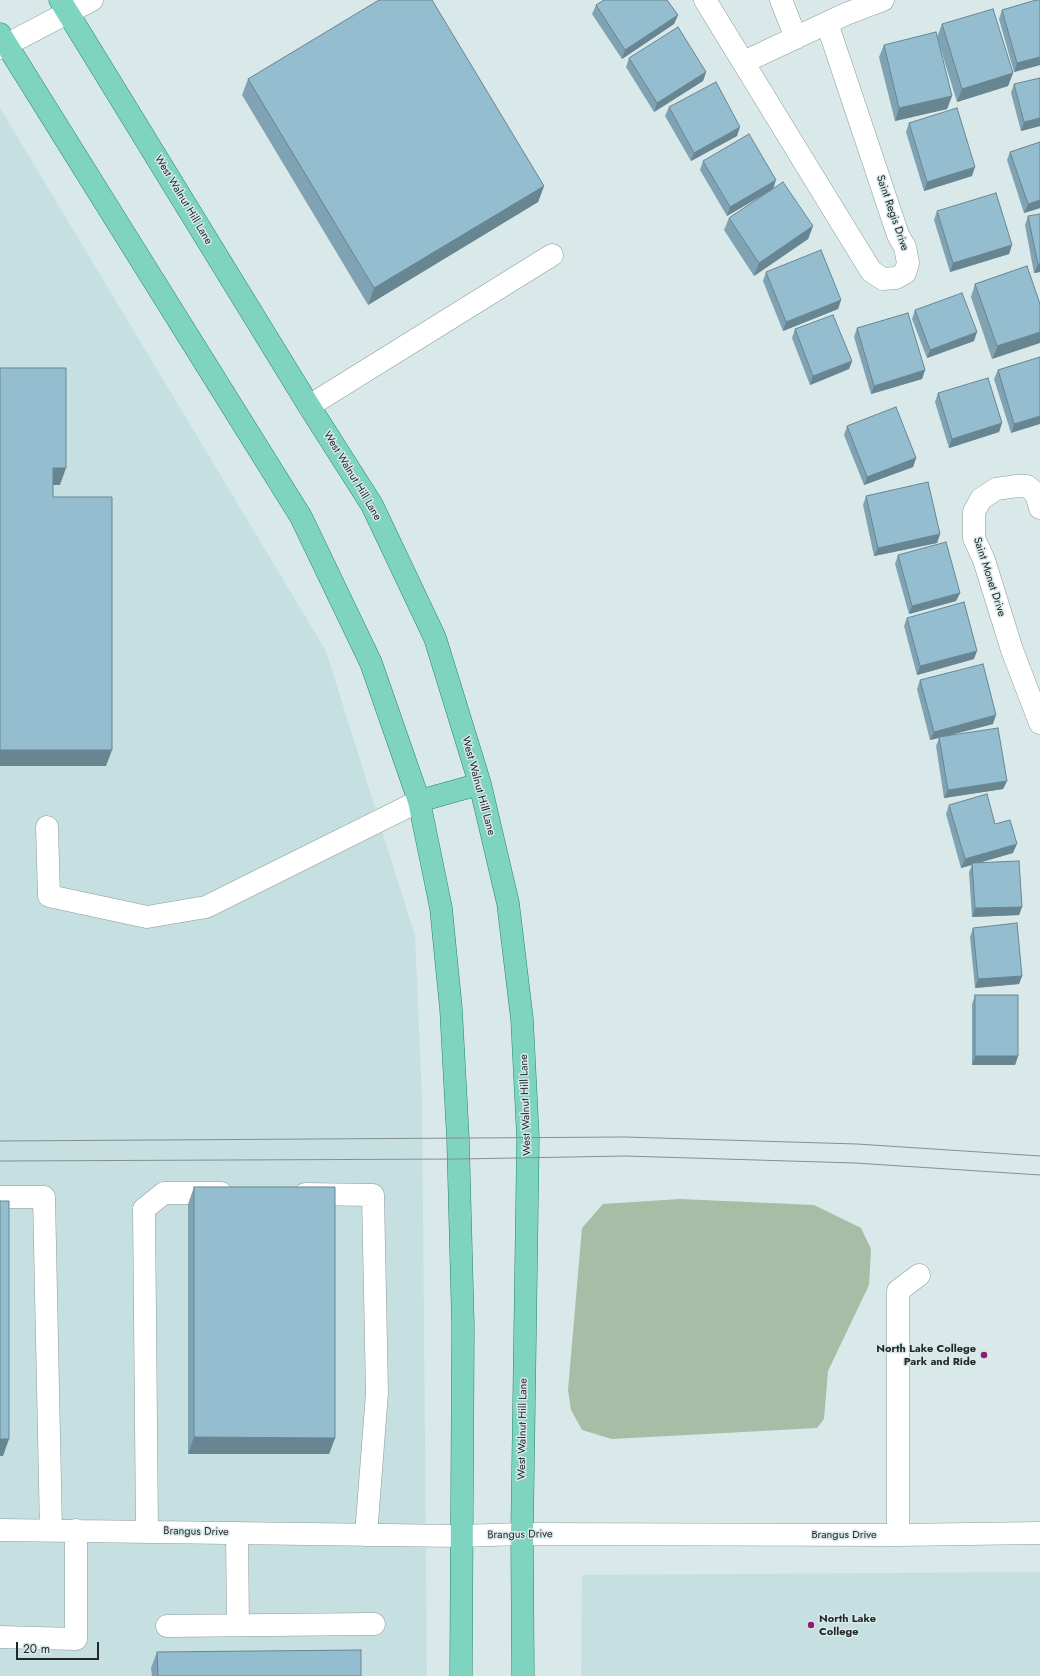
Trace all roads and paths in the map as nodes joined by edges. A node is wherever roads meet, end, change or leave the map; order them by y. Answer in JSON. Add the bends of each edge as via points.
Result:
{"nodes":[{"id":1,"x":92,"y":0,"type":"edge"},
{"id":2,"x":705,"y":0,"type":"edge"},
{"id":3,"x":781,"y":0,"type":"edge"},
{"id":4,"x":883,"y":0,"type":"edge"},
{"id":5,"x":64,"y":6,"type":"edge"},
{"id":6,"x":827,"y":23,"type":"junction"},
{"id":7,"x":796,"y":38,"type":"junction"},
{"id":8,"x":2,"y":42,"type":"edge"},
{"id":9,"x":744,"y":62,"type":"junction"},
{"id":10,"x":552,"y":255,"type":"dead end"},
{"id":11,"x":309,"y":406,"type":"junction"},
{"id":12,"x":1040,"y":508,"type":"edge"},
{"id":13,"x":1038,"y":709,"type":"edge"},
{"id":14,"x":480,"y":784,"type":"junction"},
{"id":15,"x":419,"y":801,"type":"junction"},
{"id":16,"x":47,"y":828,"type":"dead end"},
{"id":17,"x":242,"y":1194,"type":"edge"},
{"id":18,"x":288,"y":1194,"type":"edge"},
{"id":19,"x":0,"y":1197,"type":"edge"},
{"id":20,"x":919,"y":1275,"type":"dead end"},
{"id":21,"x":0,"y":1530,"type":"edge"},
{"id":22,"x":51,"y":1530,"type":"junction"},
{"id":23,"x":76,"y":1530,"type":"junction"},
{"id":24,"x":147,"y":1531,"type":"junction"},
{"id":25,"x":237,"y":1533,"type":"junction"},
{"id":26,"x":1040,"y":1533,"type":"edge"},
{"id":27,"x":522,"y":1534,"type":"junction"},
{"id":28,"x":366,"y":1535,"type":"junction"},
{"id":29,"x":460,"y":1536,"type":"junction"},
{"id":30,"x":898,"y":1536,"type":"junction"},
{"id":31,"x":374,"y":1624,"type":"dead end"},
{"id":32,"x":238,"y":1625,"type":"junction"},
{"id":33,"x":167,"y":1626,"type":"dead end"},
{"id":34,"x":0,"y":1637,"type":"edge"},
{"id":35,"x":461,"y":1676,"type":"edge"},
{"id":36,"x":523,"y":1676,"type":"edge"}],
"edges":[{"from":1,"to":5,"type":"street"},
{"from":2,"to":9,"type":"street","name":"Saint Regis Drive"},
{"from":3,"to":7,"type":"street"},
{"from":4,"to":6,"type":"street"},
{"from":5,"to":8,"type":"street"},
{"from":5,"to":11,"type":"main road","name":"West Walnut Hill Lane"},
{"from":6,"to":7,"type":"street"},
{"from":6,"to":9,"type":"street","name":"Saint Regis Drive","via":[[898,235],[905,246],[908,263],[905,273],[896,278],[883,279],[871,271]]},
{"from":7,"to":9,"type":"street"},
{"from":8,"to":15,"type":"main road","via":[[301,517],[371,663]]},
{"from":10,"to":11,"type":"street"},
{"from":11,"to":14,"type":"main road","name":"West Walnut Hill Lane","via":[[372,505],[435,638]]},
{"from":12,"to":13,"type":"street","name":"Saint Monet Drive","via":[[1036,494],[1027,486],[1017,486],[996,489],[981,499],[974,512],[974,538],[984,560],[1012,650]]},
{"from":14,"to":15,"type":"main road"},
{"from":14,"to":27,"type":"main road","name":"West Walnut Hill Lane","via":[[508,902],[522,1018],[528,1158]]},
{"from":15,"to":16,"type":"street","via":[[206,907],[147,917],[49,896]]},
{"from":15,"to":29,"type":"main road","via":[[441,908],[451,1009],[458,1139],[463,1326]]},
{"from":17,"to":24,"type":"street","via":[[164,1193],[144,1209]]},
{"from":18,"to":28,"type":"street","via":[[373,1195],[377,1393]]},
{"from":19,"to":22,"type":"street","via":[[44,1197]]},
{"from":20,"to":30,"type":"street","via":[[898,1291]]},
{"from":21,"to":22,"type":"street","name":"Brangus Drive"},
{"from":22,"to":23,"type":"street","name":"Brangus Drive"},
{"from":23,"to":24,"type":"street","name":"Brangus Drive"},
{"from":23,"to":34,"type":"street","via":[[76,1639]]},
{"from":24,"to":25,"type":"street","name":"Brangus Drive"},
{"from":25,"to":28,"type":"street","name":"Brangus Drive"},
{"from":25,"to":32,"type":"street"},
{"from":26,"to":30,"type":"street","name":"Brangus Drive"},
{"from":27,"to":29,"type":"street","name":"Brangus Drive"},
{"from":27,"to":30,"type":"street","name":"Brangus Drive"},
{"from":27,"to":36,"type":"main road","name":"West Walnut Hill Lane"},
{"from":28,"to":29,"type":"street","name":"Brangus Drive"},
{"from":29,"to":35,"type":"main road"},
{"from":31,"to":32,"type":"street"},
{"from":32,"to":33,"type":"street"}]}
